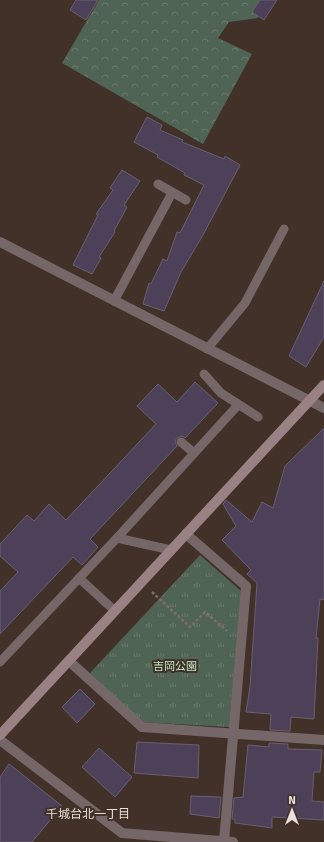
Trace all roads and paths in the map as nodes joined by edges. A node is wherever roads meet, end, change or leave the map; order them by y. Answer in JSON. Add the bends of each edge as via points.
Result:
{"nodes":[{"id":1,"x":158,"y":184,"type":"dead end"},
{"id":2,"x":172,"y":193,"type":"junction"},
{"id":3,"x":186,"y":200,"type":"dead end"},
{"id":4,"x":284,"y":229,"type":"dead end"},
{"id":5,"x":0,"y":242,"type":"edge"},
{"id":6,"x":114,"y":301,"type":"junction"},
{"id":7,"x":207,"y":349,"type":"junction"},
{"id":8,"x":204,"y":374,"type":"dead end"},
{"id":9,"x":324,"y":385,"type":"edge"},
{"id":10,"x":309,"y":401,"type":"junction"},
{"id":11,"x":238,"y":405,"type":"junction"},
{"id":12,"x":324,"y":408,"type":"edge"},
{"id":13,"x":258,"y":417,"type":"dead end"},
{"id":14,"x":181,"y":442,"type":"dead end"},
{"id":15,"x":194,"y":453,"type":"junction"},
{"id":16,"x":186,"y":534,"type":"junction"},
{"id":17,"x":117,"y":538,"type":"junction"},
{"id":18,"x":171,"y":550,"type":"junction"},
{"id":19,"x":79,"y":578,"type":"junction"},
{"id":20,"x":141,"y":582,"type":"junction"},
{"id":21,"x":115,"y":610,"type":"junction"},
{"id":22,"x":242,"y":643,"type":"junction"},
{"id":23,"x":2,"y":656,"type":"edge"},
{"id":24,"x":69,"y":661,"type":"junction"},
{"id":25,"x":234,"y":732,"type":"junction"},
{"id":26,"x":0,"y":735,"type":"edge"},
{"id":27,"x":0,"y":740,"type":"edge"},
{"id":28,"x":324,"y":740,"type":"edge"},
{"id":29,"x":228,"y":842,"type":"edge"}],
"edges":[{"from":1,"to":2,"type":"lane"},
{"from":2,"to":3,"type":"lane"},
{"from":2,"to":6,"type":"lane"},
{"from":4,"to":7,"type":"lane","via":[[245,303]]},
{"from":5,"to":6,"type":"street"},
{"from":6,"to":7,"type":"street"},
{"from":7,"to":10,"type":"street"},
{"from":8,"to":11,"type":"lane","via":[[221,393]]},
{"from":9,"to":10,"type":"street"},
{"from":10,"to":12,"type":"street"},
{"from":10,"to":16,"type":"street"},
{"from":11,"to":13,"type":"lane"},
{"from":11,"to":15,"type":"lane"},
{"from":14,"to":15,"type":"lane"},
{"from":15,"to":17,"type":"lane"},
{"from":16,"to":18,"type":"street"},
{"from":16,"to":22,"type":"street","via":[[246,586]]},
{"from":17,"to":18,"type":"lane"},
{"from":17,"to":19,"type":"lane"},
{"from":18,"to":20,"type":"street"},
{"from":19,"to":21,"type":"lane"},
{"from":19,"to":23,"type":"lane"},
{"from":20,"to":21,"type":"street"},
{"from":20,"to":22,"type":"path","via":[[190,627],[205,612]]},
{"from":21,"to":24,"type":"street"},
{"from":22,"to":25,"type":"street"},
{"from":24,"to":25,"type":"street","via":[[142,727]]},
{"from":24,"to":26,"type":"street"},
{"from":25,"to":28,"type":"street"},
{"from":25,"to":29,"type":"street"},
{"from":27,"to":29,"type":"street","via":[[122,833]]}]}
